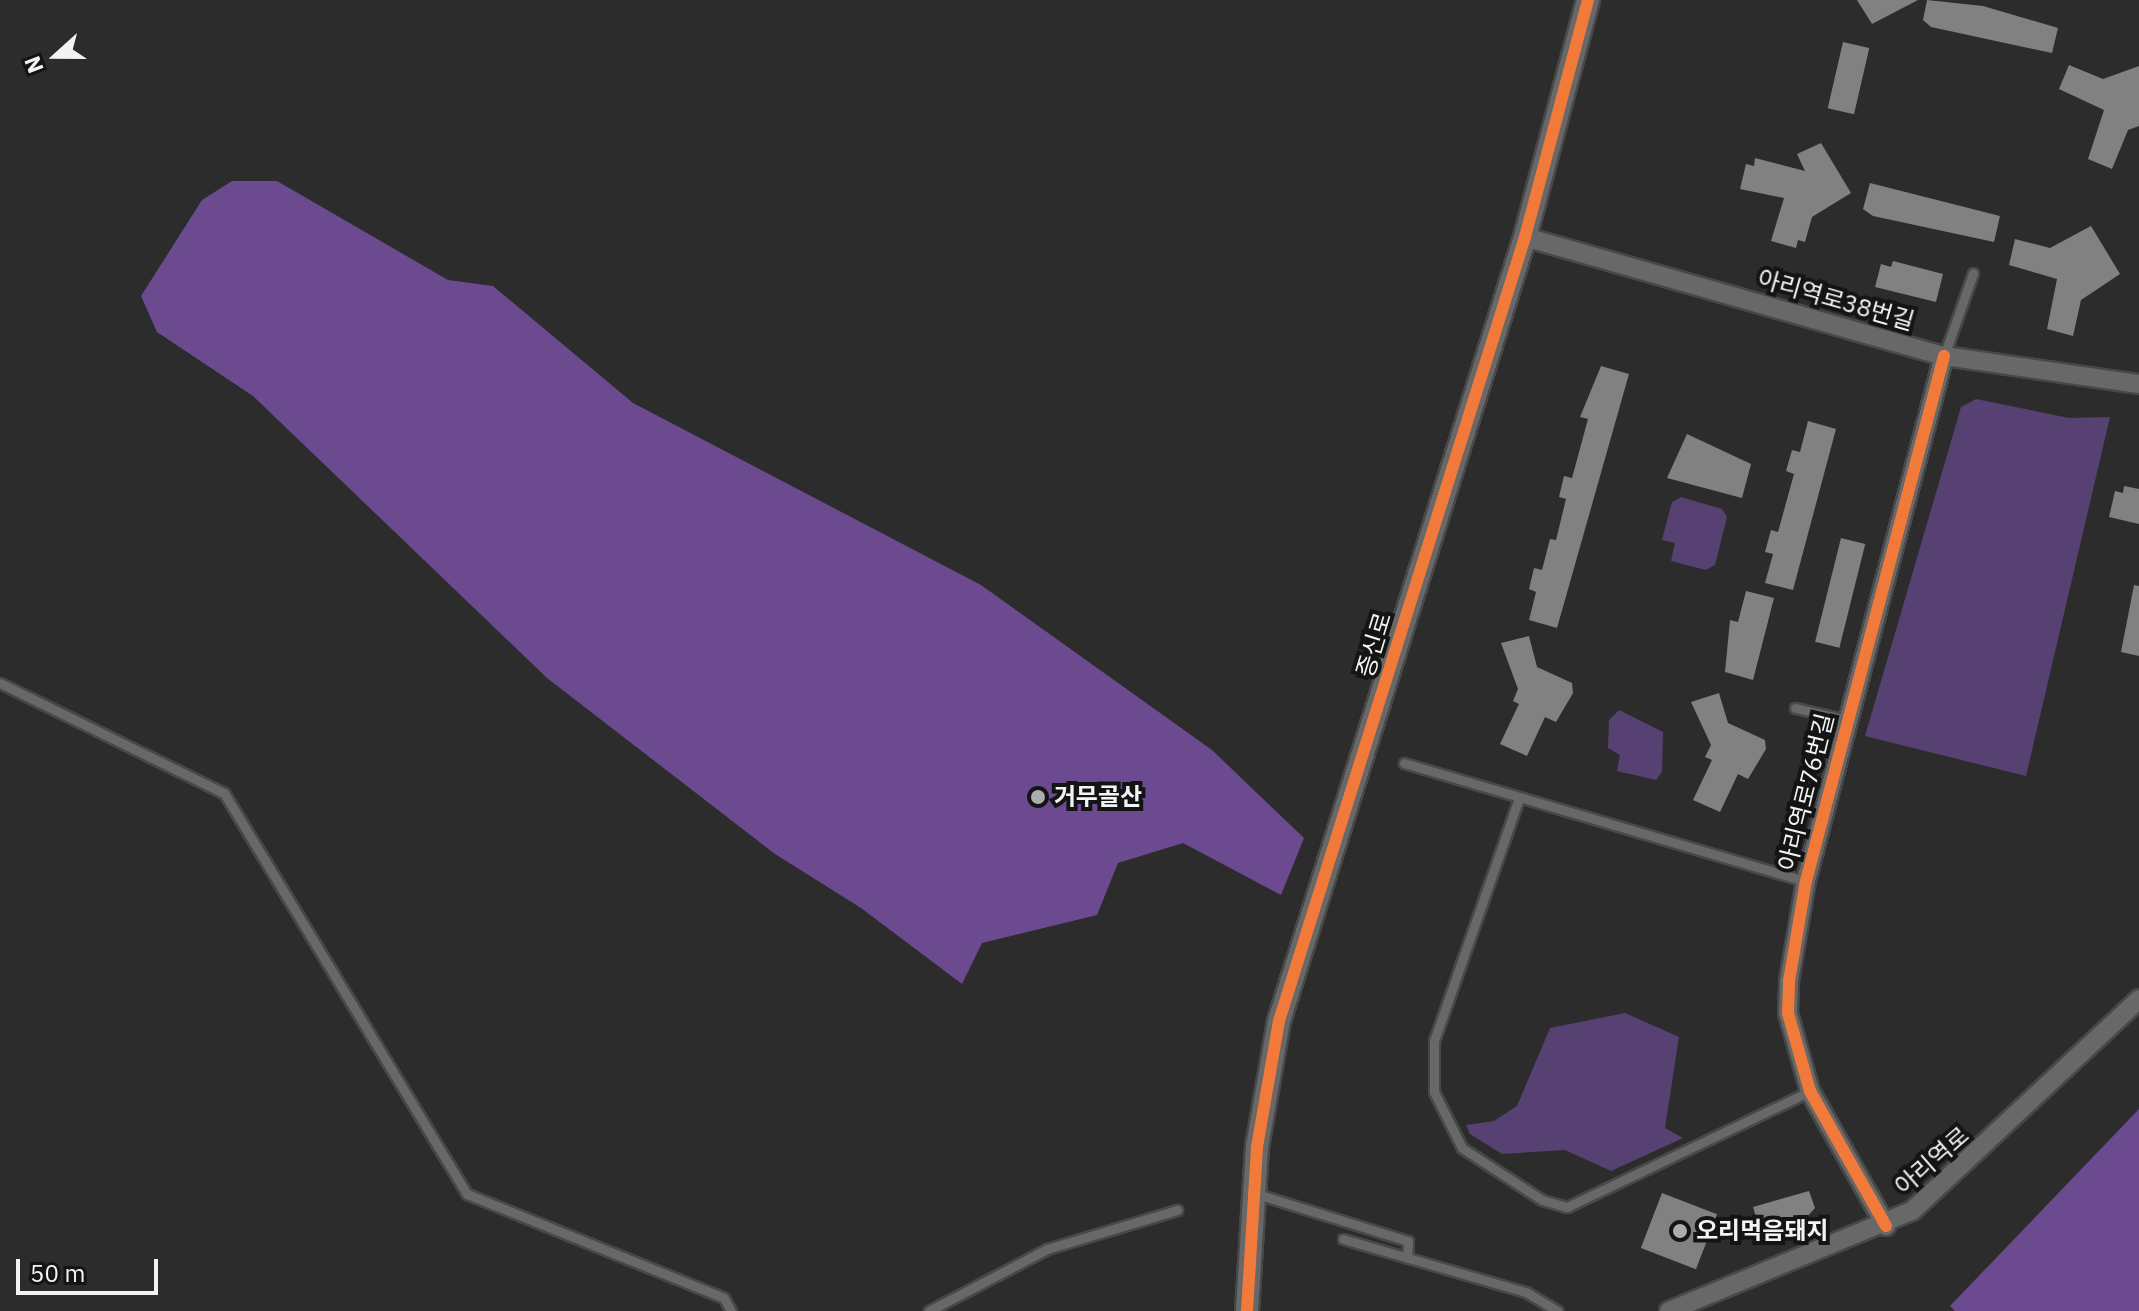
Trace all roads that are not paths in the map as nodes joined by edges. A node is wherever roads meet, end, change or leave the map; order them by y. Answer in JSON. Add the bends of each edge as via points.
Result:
{"nodes":[{"id":1,"x":1588,"y":0,"type":"edge"},
{"id":2,"x":1525,"y":237,"type":"junction"},
{"id":3,"x":1973,"y":273,"type":"dead end"},
{"id":4,"x":1944,"y":356,"type":"junction"},
{"id":5,"x":2139,"y":384,"type":"edge"},
{"id":6,"x":0,"y":683,"type":"edge"},
{"id":7,"x":1795,"y":708,"type":"dead end"},
{"id":8,"x":1847,"y":720,"type":"junction"},
{"id":9,"x":1404,"y":763,"type":"dead end"},
{"id":10,"x":1518,"y":801,"type":"junction"},
{"id":11,"x":1806,"y":881,"type":"junction"},
{"id":12,"x":2139,"y":999,"type":"edge"},
{"id":13,"x":1810,"y":1091,"type":"junction"},
{"id":14,"x":1253,"y":1193,"type":"junction"},
{"id":15,"x":1177,"y":1210,"type":"dead end"},
{"id":16,"x":1886,"y":1226,"type":"junction"},
{"id":17,"x":1343,"y":1239,"type":"dead end"},
{"id":18,"x":1407,"y":1258,"type":"junction"},
{"id":19,"x":731,"y":1311,"type":"edge"},
{"id":20,"x":929,"y":1311,"type":"edge"},
{"id":21,"x":1247,"y":1311,"type":"edge"},
{"id":22,"x":1558,"y":1311,"type":"edge"},
{"id":23,"x":1669,"y":1311,"type":"edge"}],
"edges":[{"from":1,"to":2,"type":"street","name":"증신로"},
{"from":2,"to":4,"type":"street","name":"아리역로38번길"},
{"from":2,"to":14,"type":"street","name":"증신로","via":[[1279,1021],[1266,1075]]},
{"from":3,"to":4,"type":"lane"},
{"from":4,"to":5,"type":"street","name":"아리역로38번길"},
{"from":4,"to":8,"type":"street","name":"아리역로76번길"},
{"from":6,"to":19,"type":"lane","via":[[224,793],[467,1194],[724,1298]]},
{"from":7,"to":8,"type":"lane"},
{"from":8,"to":11,"type":"street","name":"아리역로76번길"},
{"from":9,"to":10,"type":"lane"},
{"from":10,"to":11,"type":"lane"},
{"from":10,"to":13,"type":"lane","via":[[1434,1041],[1434,1092],[1462,1148],[1542,1200],[1567,1207]]},
{"from":11,"to":13,"type":"street","name":"아리역로76번길","via":[[1788,1013]]},
{"from":12,"to":16,"type":"street","name":"아리역로","via":[[1937,1194]]},
{"from":13,"to":16,"type":"street","name":"아리역로76번길"},
{"from":14,"to":18,"type":"lane","via":[[1408,1241]]},
{"from":14,"to":21,"type":"street","name":"증신로"},
{"from":15,"to":20,"type":"lane","via":[[1047,1249]]},
{"from":16,"to":23,"type":"street","name":"아리역로"},
{"from":17,"to":18,"type":"lane"},
{"from":18,"to":22,"type":"lane","via":[[1526,1292]]}]}
